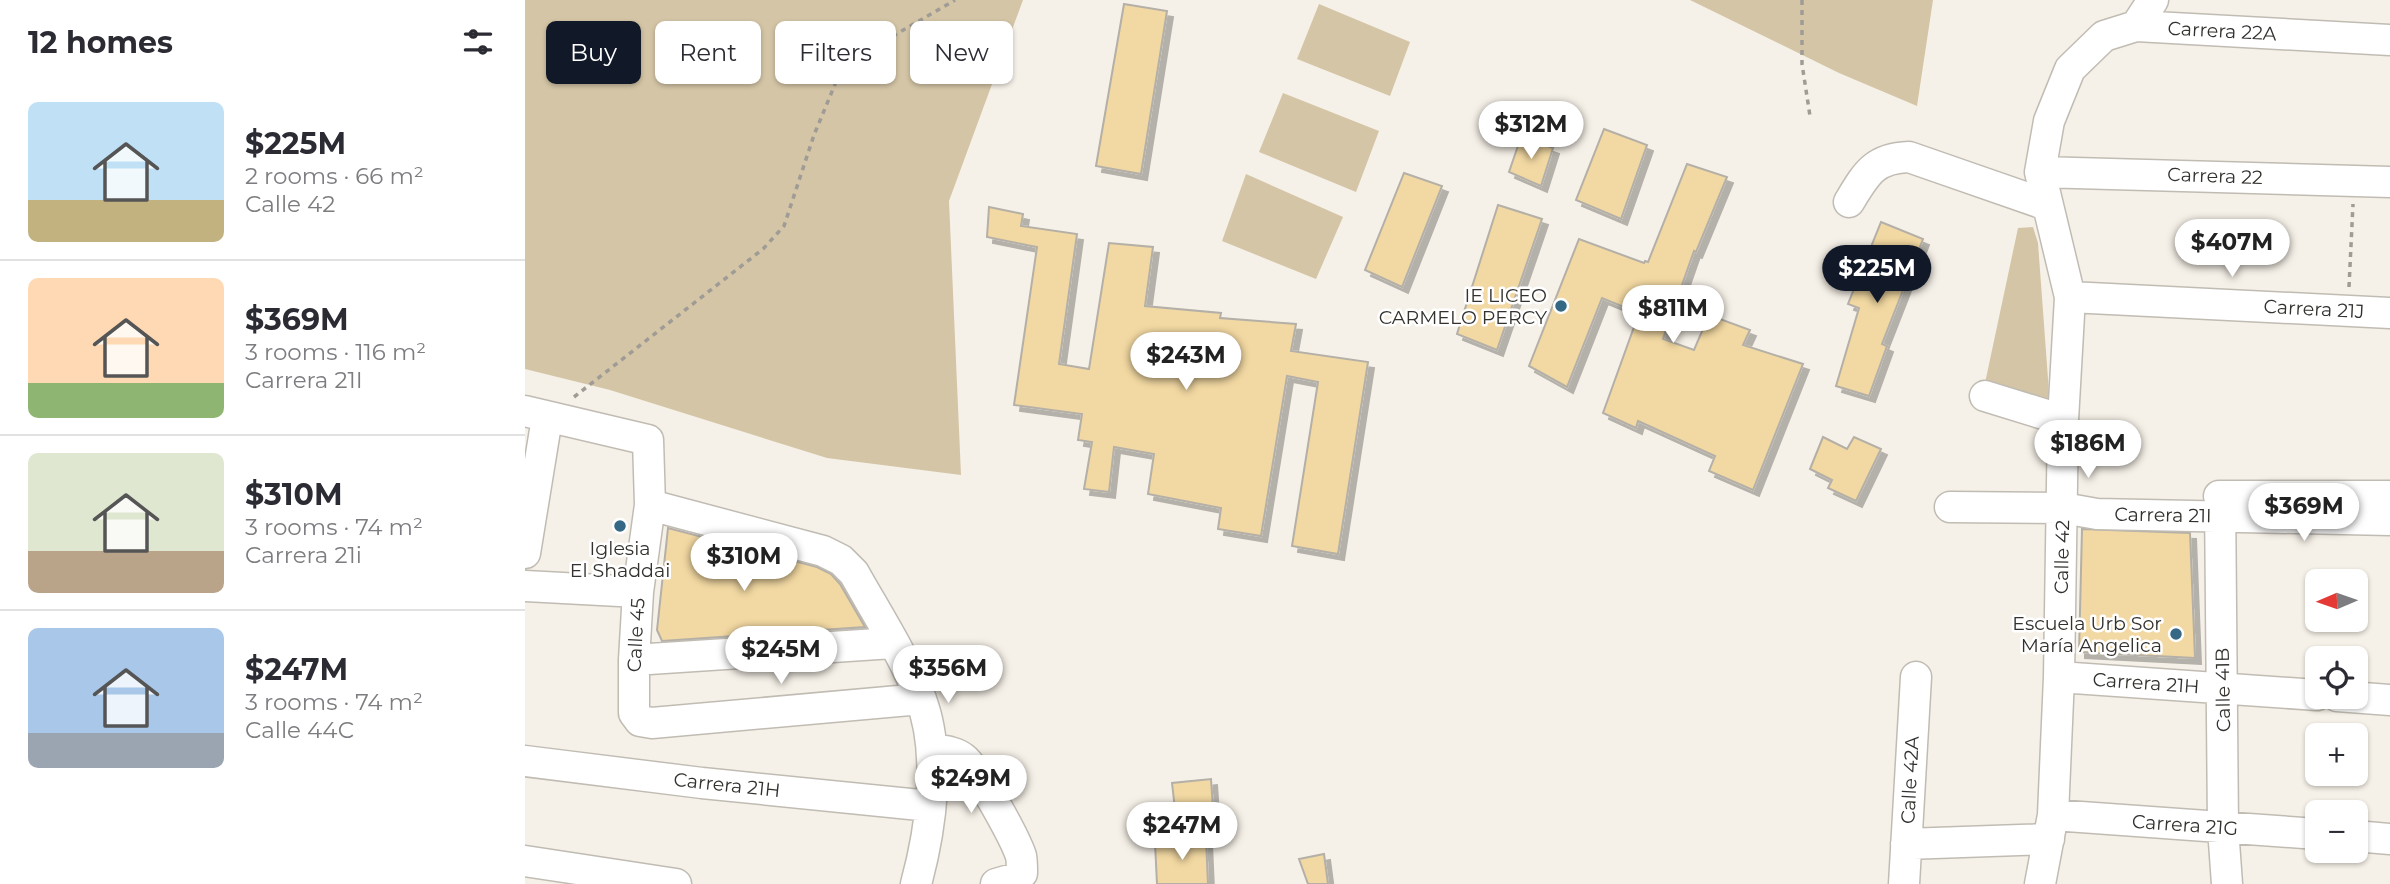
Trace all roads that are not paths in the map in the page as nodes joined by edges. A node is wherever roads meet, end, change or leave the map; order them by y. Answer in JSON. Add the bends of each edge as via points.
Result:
{"nodes":[{"id":1,"x":2153,"y":0,"type":"edge"},
{"id":2,"x":2136,"y":26,"type":"junction"},
{"id":3,"x":2390,"y":40,"type":"edge"},
{"id":4,"x":2070,"y":69,"type":"joint"},
{"id":5,"x":2040,"y":172,"type":"junction"},
{"id":6,"x":2390,"y":182,"type":"edge"},
{"id":7,"x":1849,"y":202,"type":"dead end"},
{"id":8,"x":2047,"y":205,"type":"junction"},
{"id":9,"x":2070,"y":296,"type":"junction"},
{"id":10,"x":2390,"y":313,"type":"edge"},
{"id":11,"x":1985,"y":396,"type":"dead end"},
{"id":12,"x":536,"y":414,"type":"edge"},
{"id":13,"x":2063,"y":420,"type":"junction"},
{"id":14,"x":2390,"y":496,"type":"edge"},
{"id":15,"x":650,"y":505,"type":"junction"},
{"id":16,"x":2219,"y":506,"type":"junction"},
{"id":17,"x":1950,"y":508,"type":"dead end"},
{"id":18,"x":2063,"y":508,"type":"junction"},
{"id":19,"x":2390,"y":520,"type":"edge"},
{"id":20,"x":526,"y":535,"type":"edge"},
{"id":21,"x":525,"y":586,"type":"edge"},
{"id":22,"x":638,"y":592,"type":"junction"},
{"id":23,"x":893,"y":643,"type":"junction"},
{"id":24,"x":634,"y":660,"type":"junction"},
{"id":25,"x":1916,"y":677,"type":"dead end"},
{"id":26,"x":2059,"y":677,"type":"junction"},
{"id":27,"x":2223,"y":688,"type":"junction"},
{"id":28,"x":2305,"y":694,"type":"edge"},
{"id":29,"x":2368,"y":698,"type":"edge"},
{"id":30,"x":921,"y":699,"type":"junction"},
{"id":31,"x":2390,"y":700,"type":"edge"},
{"id":32,"x":932,"y":749,"type":"junction"},
{"id":33,"x":525,"y":761,"type":"edge"},
{"id":34,"x":930,"y":806,"type":"junction"},
{"id":35,"x":2051,"y":827,"type":"junction"},
{"id":36,"x":2223,"y":828,"type":"junction"},
{"id":37,"x":2305,"y":833,"type":"edge"},
{"id":38,"x":2368,"y":837,"type":"edge"},
{"id":39,"x":2390,"y":838,"type":"edge"},
{"id":40,"x":1906,"y":844,"type":"junction"},
{"id":41,"x":525,"y":861,"type":"edge"},
{"id":42,"x":1009,"y":878,"type":"edge"},
{"id":43,"x":676,"y":884,"type":"edge"},
{"id":44,"x":916,"y":884,"type":"edge"},
{"id":45,"x":1904,"y":884,"type":"edge"},
{"id":46,"x":2040,"y":884,"type":"edge"},
{"id":47,"x":2227,"y":884,"type":"edge"}],
"edges":[{"from":1,"to":2,"type":"street"},
{"from":2,"to":3,"type":"street","name":"Carrera 22A"},
{"from":2,"to":4,"type":"street","name":"Carrera 22A","via":[[2104,36]]},
{"from":4,"to":5,"type":"street","name":"Calle 42","via":[[2049,121]]},
{"from":5,"to":6,"type":"street","name":"Carrera 22"},
{"from":5,"to":8,"type":"street","name":"Calle 42"},
{"from":7,"to":8,"type":"street","via":[[1873,168],[1892,158],[1909,157]]},
{"from":8,"to":9,"type":"street","name":"Calle 42"},
{"from":9,"to":10,"type":"street","name":"Carrera 21J"},
{"from":9,"to":13,"type":"street","name":"Calle 42"},
{"from":11,"to":13,"type":"street"},
{"from":12,"to":15,"type":"street","name":"Calle 45","via":[[648,440]]},
{"from":12,"to":20,"type":"street"},
{"from":13,"to":18,"type":"street","name":"Calle 42"},
{"from":14,"to":16,"type":"street","name":"Carrera 21I"},
{"from":15,"to":22,"type":"street","name":"Calle 45"},
{"from":15,"to":23,"type":"street","via":[[823,551],[841,560],[854,573]]},
{"from":16,"to":18,"type":"street","name":"Carrera 21I","via":[[2098,498]]},
{"from":16,"to":19,"type":"street","name":"Carrera 21I"},
{"from":16,"to":27,"type":"street","name":"Calle 41B"},
{"from":17,"to":18,"type":"street","name":"Carrera 21I"},
{"from":18,"to":26,"type":"street","name":"Calle 42"},
{"from":21,"to":22,"type":"street"},
{"from":22,"to":24,"type":"street","name":"Calle 45"},
{"from":23,"to":24,"type":"street"},
{"from":23,"to":30,"type":"street"},
{"from":24,"to":30,"type":"street","name":"Calle 45","via":[[633,713],[640,721],[652,723]]},
{"from":25,"to":40,"type":"street","name":"Calle 42A"},
{"from":26,"to":27,"type":"street","name":"Carrera 21H"},
{"from":26,"to":35,"type":"street","name":"Calle 42"},
{"from":27,"to":28,"type":"street","name":"Carrera 21H"},
{"from":27,"to":36,"type":"street","name":"Calle 41B"},
{"from":29,"to":31,"type":"street"},
{"from":30,"to":32,"type":"street"},
{"from":32,"to":34,"type":"street"},
{"from":32,"to":42,"type":"street","via":[[962,757],[982,780],[1021,858]]},
{"from":33,"to":34,"type":"street","name":"Carrera 21H"},
{"from":34,"to":44,"type":"street"},
{"from":35,"to":36,"type":"street","name":"Carrera 21G"},
{"from":35,"to":40,"type":"street","name":"Carrera 21G"},
{"from":35,"to":46,"type":"street","name":"Calle 42"},
{"from":36,"to":37,"type":"street","name":"Carrera 21G"},
{"from":36,"to":47,"type":"street","name":"Calle 41B"},
{"from":38,"to":39,"type":"street"},
{"from":40,"to":45,"type":"street","name":"Calle 42A"},
{"from":41,"to":43,"type":"street"}]}
